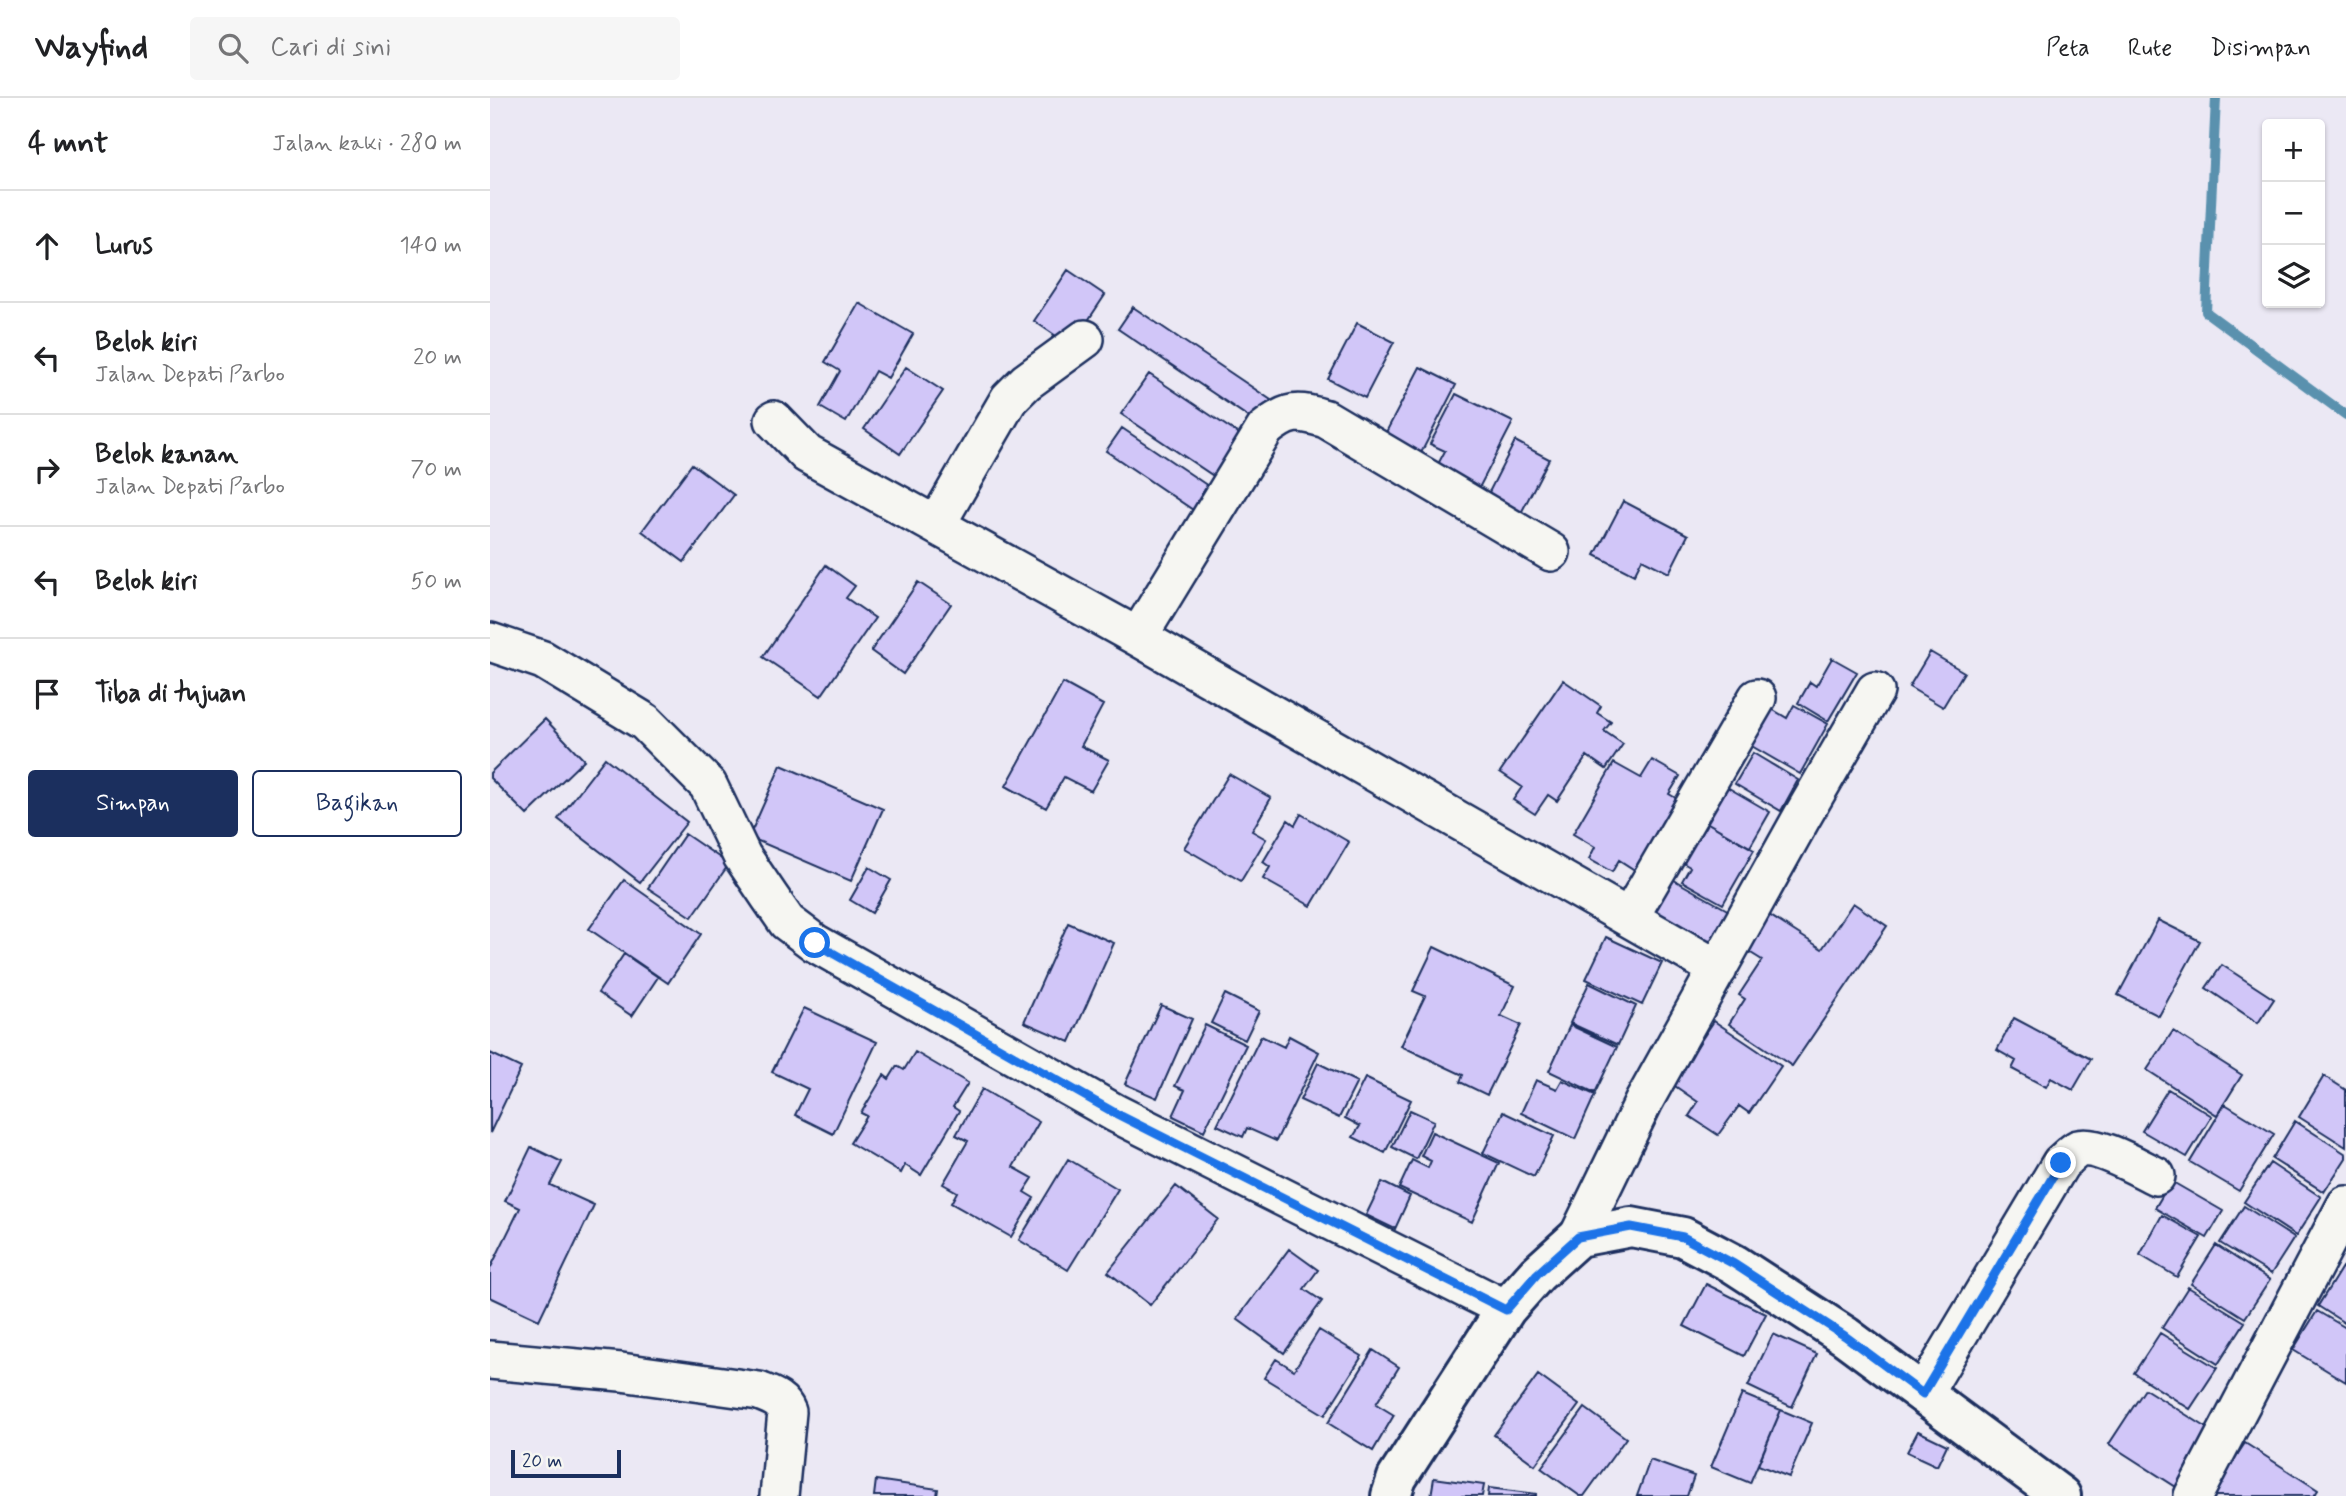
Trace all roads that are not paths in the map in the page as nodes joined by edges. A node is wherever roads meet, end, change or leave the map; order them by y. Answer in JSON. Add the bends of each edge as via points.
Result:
{"nodes":[{"id":1,"x":1085,"y":338,"type":"dead end"},
{"id":2,"x":774,"y":420,"type":"dead end"},
{"id":3,"x":936,"y":525,"type":"junction"},
{"id":4,"x":1551,"y":552,"type":"dead end"},
{"id":5,"x":1138,"y":637,"type":"junction"},
{"id":6,"x":490,"y":642,"type":"edge"},
{"id":7,"x":1875,"y":691,"type":"dead end"},
{"id":8,"x":1757,"y":698,"type":"dead end"},
{"id":9,"x":1629,"y":918,"type":"junction"},
{"id":10,"x":1718,"y":969,"type":"junction"},
{"id":11,"x":2156,"y":1176,"type":"dead end"},
{"id":12,"x":2346,"y":1205,"type":"edge"},
{"id":13,"x":1578,"y":1237,"type":"junction"},
{"id":14,"x":1506,"y":1310,"type":"junction"},
{"id":15,"x":490,"y":1360,"type":"edge"},
{"id":16,"x":1923,"y":1394,"type":"junction"},
{"id":17,"x":779,"y":1496,"type":"edge"},
{"id":18,"x":1391,"y":1496,"type":"edge"},
{"id":19,"x":2062,"y":1496,"type":"edge"},
{"id":20,"x":2193,"y":1496,"type":"edge"}],
"edges":[{"from":1,"to":3,"type":"street","via":[[1009,399]]},
{"from":2,"to":3,"type":"street","via":[[807,454]]},
{"from":3,"to":5,"type":"street"},
{"from":4,"to":5,"type":"street","via":[[1326,419],[1293,412],[1265,429]]},
{"from":5,"to":9,"type":"street"},
{"from":6,"to":14,"type":"street","via":[[543,660],[645,722],[708,785],[742,856],[769,896],[787,922],[815,943],[1115,1113]]},
{"from":7,"to":10,"type":"street"},
{"from":8,"to":9,"type":"street"},
{"from":9,"to":10,"type":"street"},
{"from":10,"to":13,"type":"street","via":[[1644,1101]]},
{"from":11,"to":16,"type":"street","via":[[2086,1148],[2077,1149],[2061,1163]]},
{"from":12,"to":20,"type":"street"},
{"from":13,"to":14,"type":"street"},
{"from":13,"to":16,"type":"street","via":[[1631,1227],[1683,1237],[1734,1264],[1845,1336]]},
{"from":14,"to":18,"type":"street","via":[[1398,1478]]},
{"from":15,"to":17,"type":"street","via":[[704,1383],[759,1391],[778,1399],[787,1412]]},
{"from":16,"to":19,"type":"street"}]}
